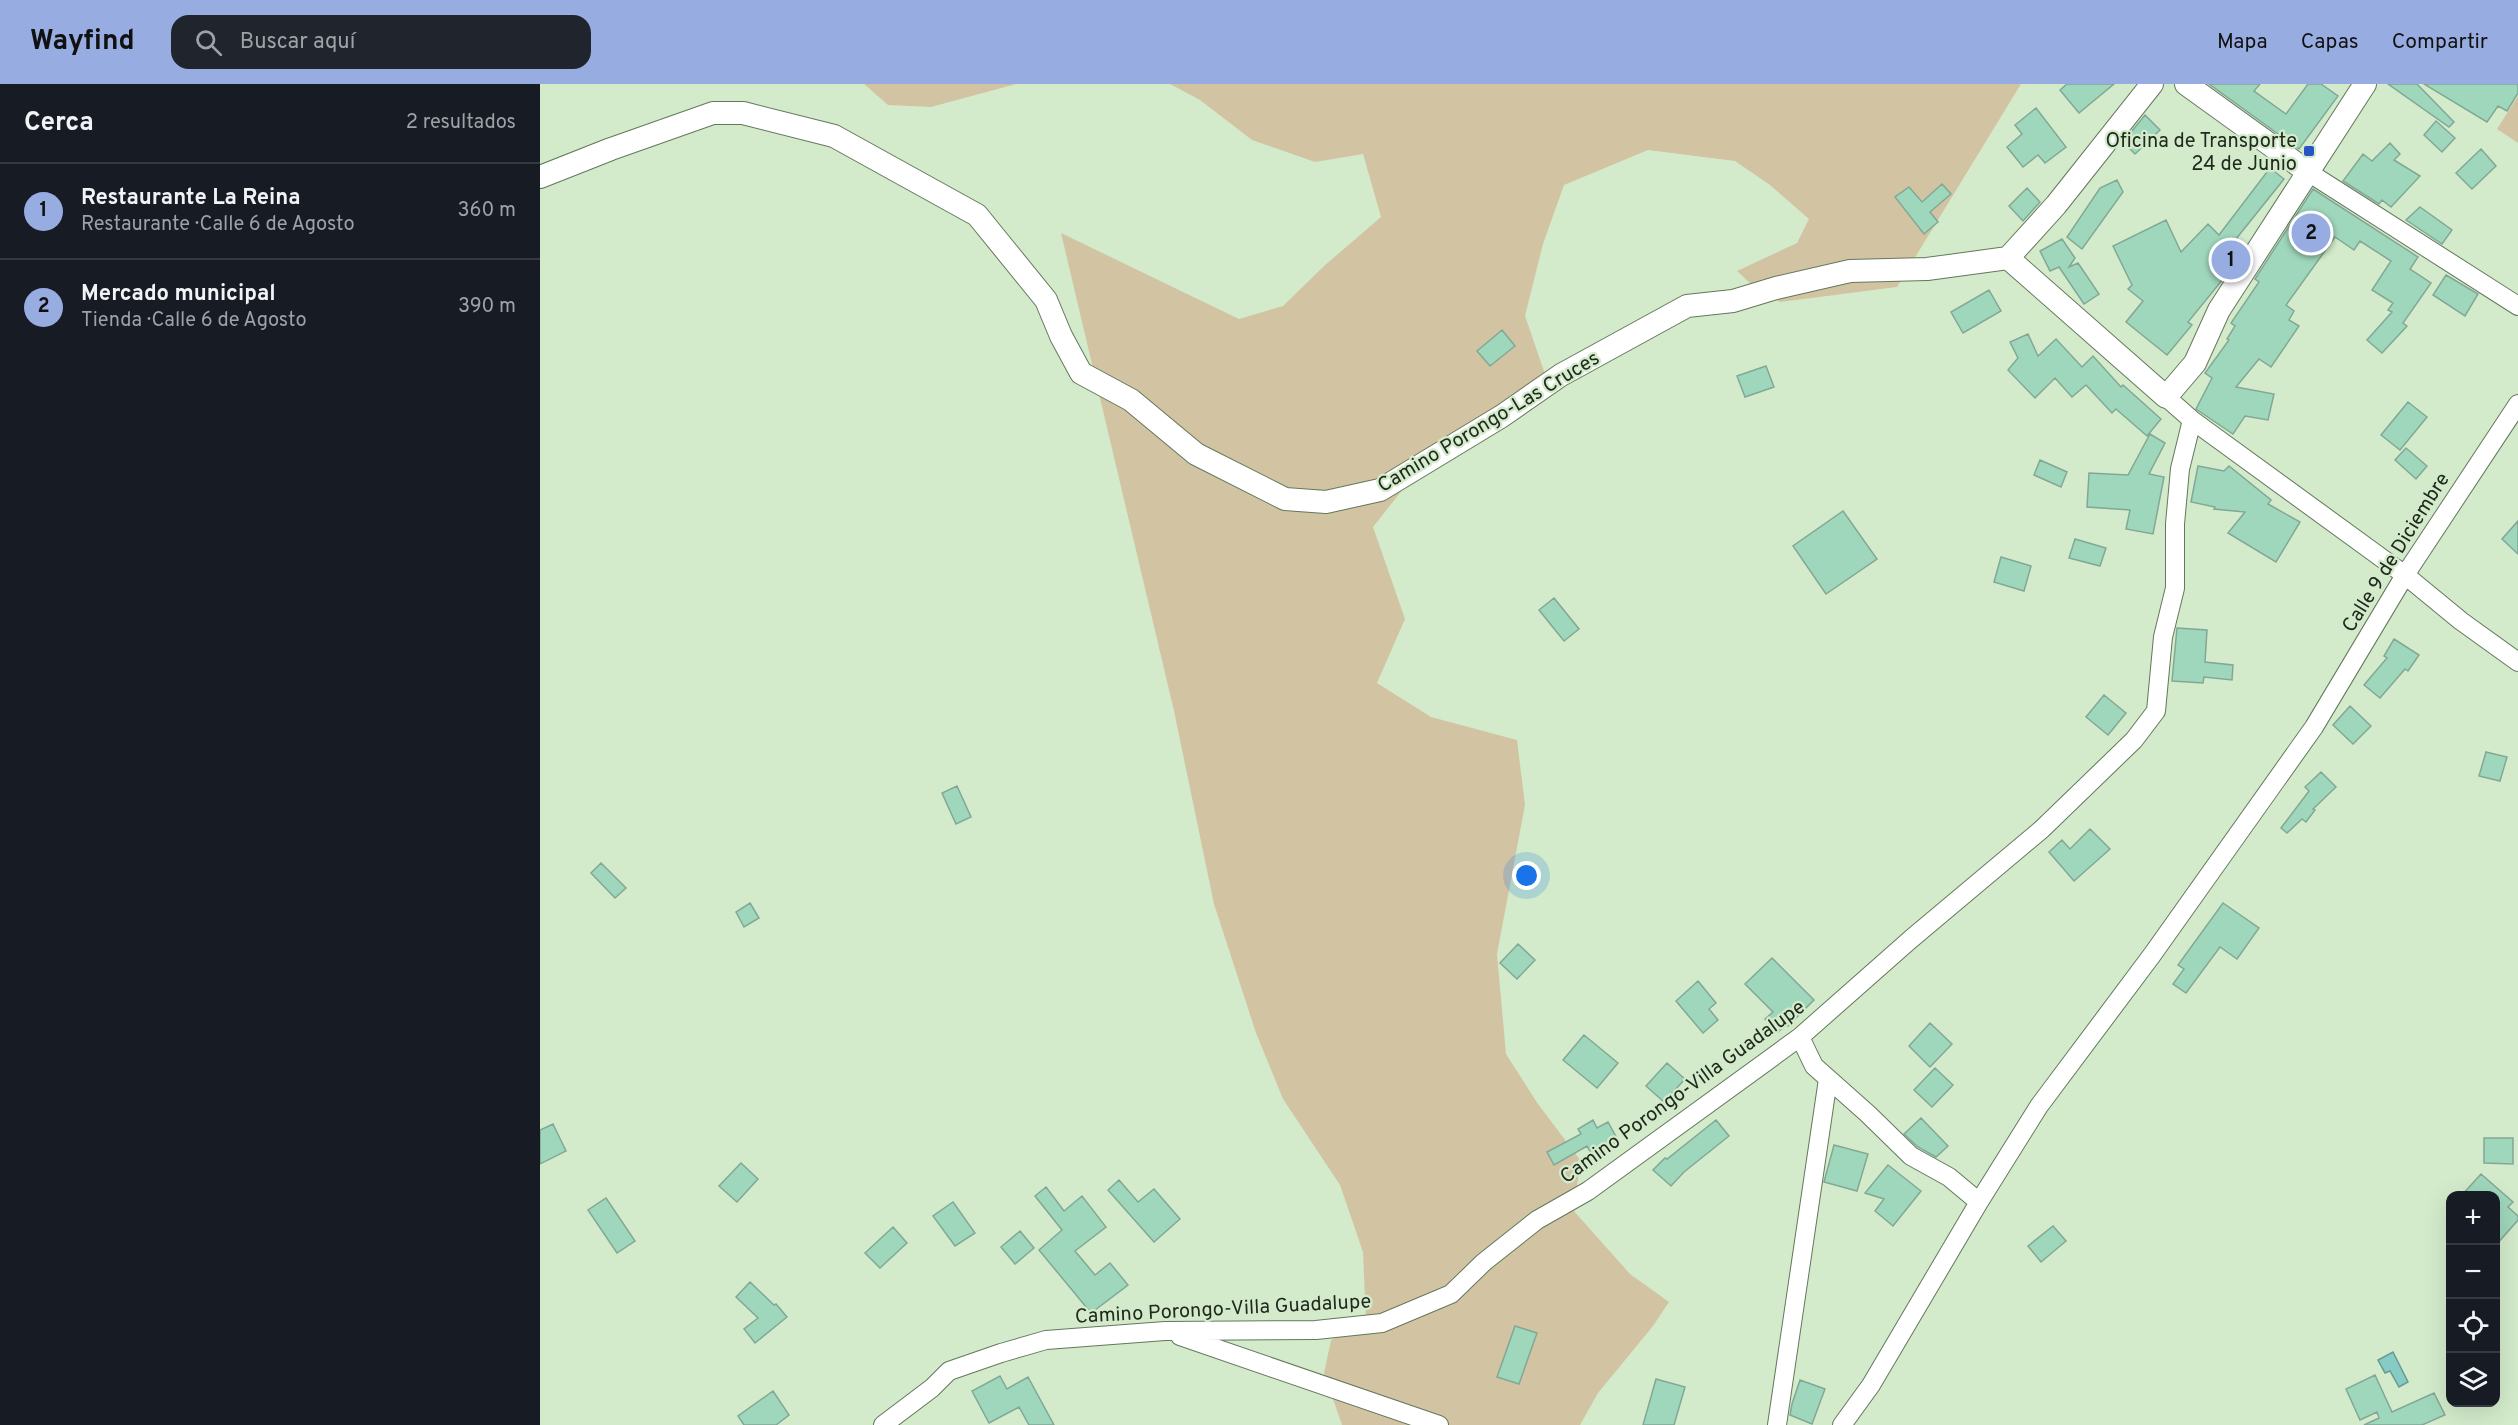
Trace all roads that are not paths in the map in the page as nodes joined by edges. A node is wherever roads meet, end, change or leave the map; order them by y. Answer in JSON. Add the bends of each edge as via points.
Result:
{"nodes":[{"id":1,"x":2152,"y":84,"type":"edge"},
{"id":2,"x":2186,"y":84,"type":"edge"},
{"id":3,"x":2365,"y":84,"type":"edge"},
{"id":4,"x":2308,"y":172,"type":"junction"},
{"id":5,"x":540,"y":177,"type":"edge"},
{"id":6,"x":2008,"y":258,"type":"junction"},
{"id":7,"x":2518,"y":306,"type":"edge"},
{"id":8,"x":2166,"y":397,"type":"junction"},
{"id":9,"x":2518,"y":404,"type":"edge"},
{"id":10,"x":2192,"y":420,"type":"junction"},
{"id":11,"x":2405,"y":575,"type":"junction"},
{"id":12,"x":2518,"y":662,"type":"edge"},
{"id":13,"x":1800,"y":1037,"type":"junction"},
{"id":14,"x":1828,"y":1079,"type":"junction"},
{"id":15,"x":1979,"y":1202,"type":"junction"},
{"id":16,"x":1164,"y":1331,"type":"junction"},
{"id":17,"x":883,"y":1425,"type":"edge"},
{"id":18,"x":1439,"y":1425,"type":"edge"},
{"id":19,"x":1777,"y":1425,"type":"edge"},
{"id":20,"x":1842,"y":1425,"type":"edge"}],
"edges":[{"from":1,"to":6,"type":"main road","via":[[2056,205]]},
{"from":2,"to":4,"type":"main road"},
{"from":3,"to":4,"type":"main road"},
{"from":4,"to":7,"type":"street"},
{"from":4,"to":8,"type":"main road","via":[[2219,310],[2195,363]]},
{"from":5,"to":6,"type":"main road","name":"Camino Porongo-Las Cruces","via":[[712,113],[743,113],[834,136],[977,215],[1046,300],[1081,373],[1131,400],[1196,454],[1286,499],[1326,502],[1380,490],[1561,375],[1687,306],[1733,301],[1850,272]]},
{"from":6,"to":8,"type":"main road"},
{"from":8,"to":10,"type":"street"},
{"from":9,"to":11,"type":"street","name":"Calle 9 de Diciembre"},
{"from":10,"to":11,"type":"street"},
{"from":10,"to":13,"type":"street","name":"Camino Porongo-Villa Guadalupe","via":[[2180,469],[2175,588],[2163,637],[2156,711],[2134,740],[2042,829]]},
{"from":11,"to":12,"type":"street"},
{"from":11,"to":15,"type":"street","name":"Calle 9 de Diciembre","via":[[2314,727],[2040,1106]]},
{"from":13,"to":14,"type":"street","via":[[1814,1066]]},
{"from":13,"to":16,"type":"street","name":"Camino Porongo-Villa Guadalupe","via":[[1588,1191],[1537,1220],[1451,1294],[1382,1323],[1269,1332]]},
{"from":14,"to":15,"type":"street","via":[[1911,1156],[1949,1177]]},
{"from":14,"to":19,"type":"street"},
{"from":15,"to":20,"type":"street","name":"Calle 9 de Diciembre","via":[[1871,1385]]},
{"from":16,"to":17,"type":"street","name":"Camino Porongo-Villa Guadalupe","via":[[1046,1340],[1001,1353],[949,1371]]},
{"from":16,"to":18,"type":"street"}]}
